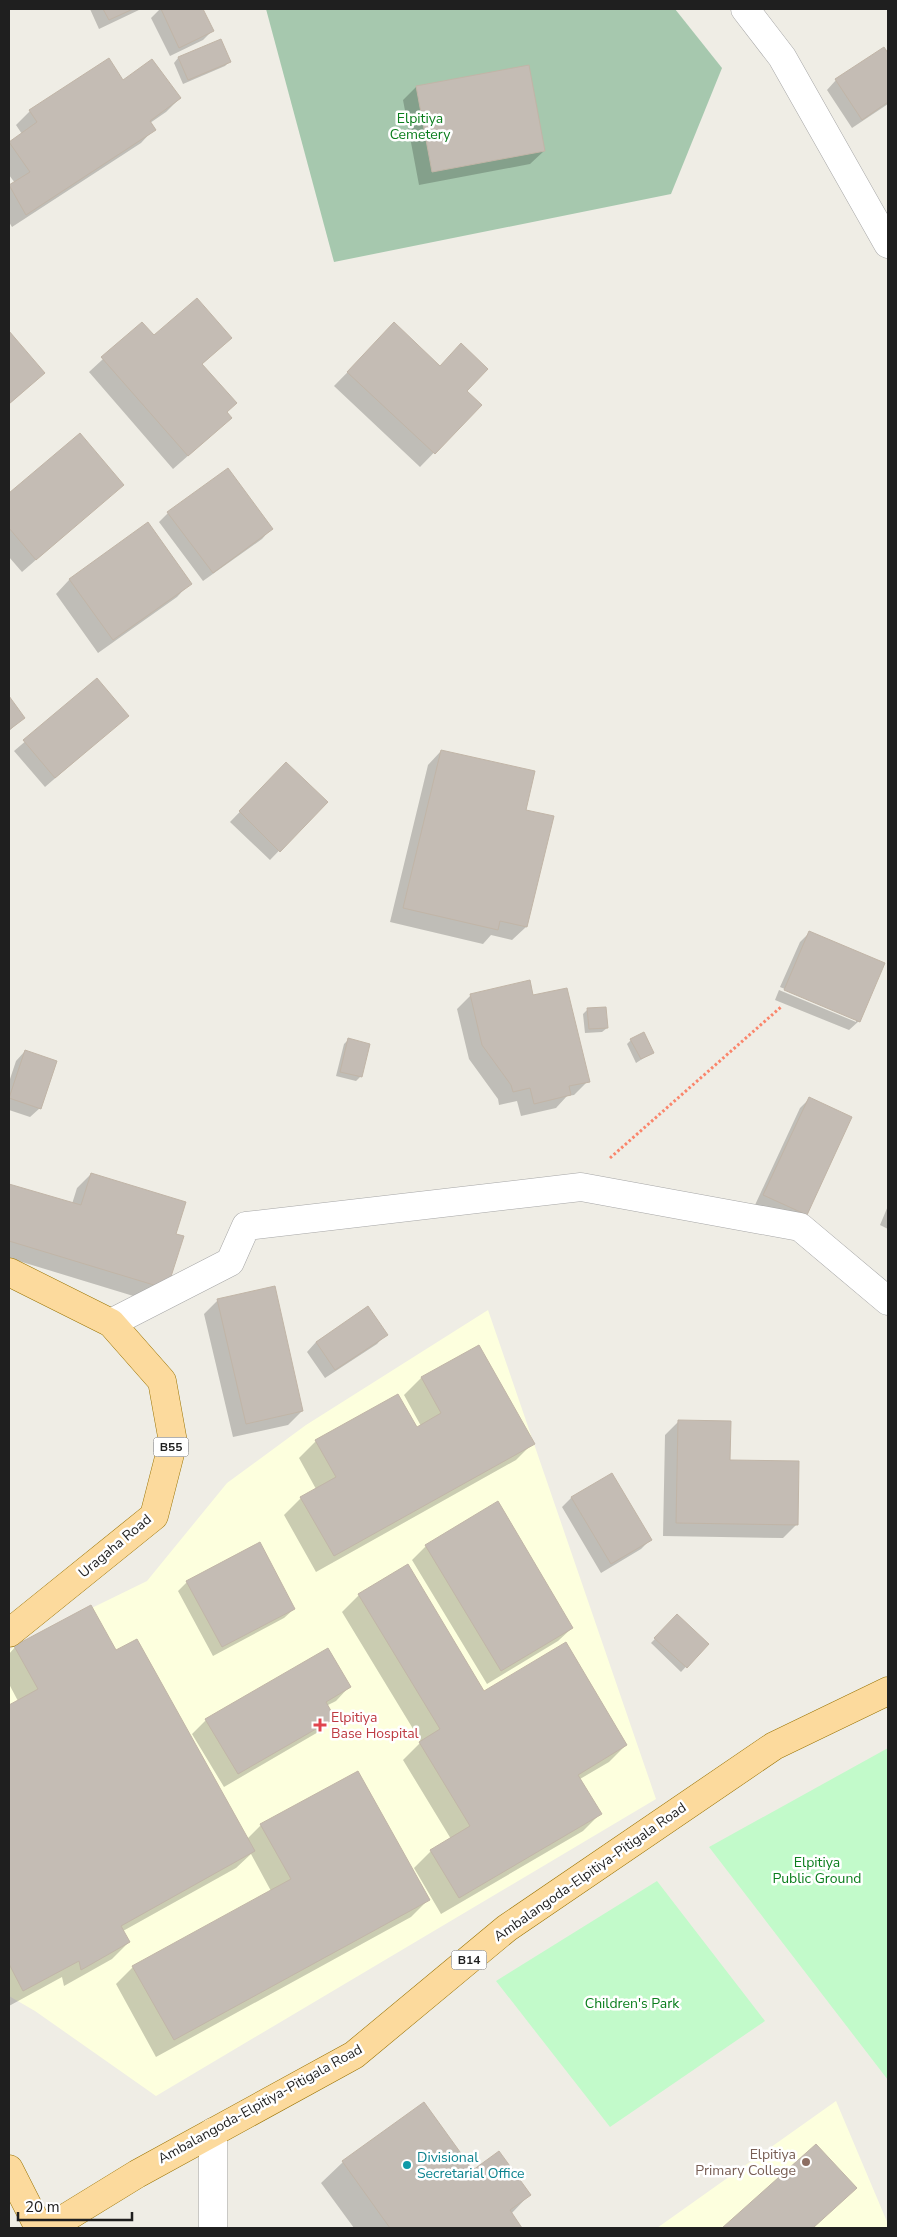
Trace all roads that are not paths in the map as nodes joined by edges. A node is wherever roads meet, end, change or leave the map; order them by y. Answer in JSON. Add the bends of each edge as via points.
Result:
{"nodes":[{"id":1,"x":744,"y":9,"type":"edge"},
{"id":2,"x":888,"y":244,"type":"edge"},
{"id":3,"x":9,"y":1272,"type":"edge"},
{"id":4,"x":888,"y":1301,"type":"edge"},
{"id":5,"x":111,"y":1323,"type":"junction"},
{"id":6,"x":9,"y":1633,"type":"edge"},
{"id":7,"x":888,"y":1690,"type":"edge"},
{"id":8,"x":213,"y":2132,"type":"junction"},
{"id":9,"x":9,"y":2169,"type":"edge"},
{"id":10,"x":39,"y":2228,"type":"edge"},
{"id":11,"x":49,"y":2228,"type":"edge"},
{"id":12,"x":213,"y":2228,"type":"edge"}],
"edges":[{"from":1,"to":2,"type":"street","via":[[782,57]]},
{"from":3,"to":5,"type":"main road","name":"Uragaha Road","number":"B55"},
{"from":4,"to":5,"type":"street","via":[[800,1227],[581,1187],[246,1226],[230,1262]]},
{"from":5,"to":6,"type":"main road","name":"Uragaha Road","number":"B55","via":[[162,1381],[172,1442],[154,1516]]},
{"from":7,"to":8,"type":"main road","name":"Ambalangoda-Elpitiya-Pitigala Road","number":"B14","via":[[774,1746],[507,1928],[354,2055]]},
{"from":8,"to":11,"type":"main road","name":"Ambalangoda-Elpitiya-Pitigala Road","number":"B14"},
{"from":8,"to":12,"type":"street"},
{"from":9,"to":10,"type":"main road"}]}
